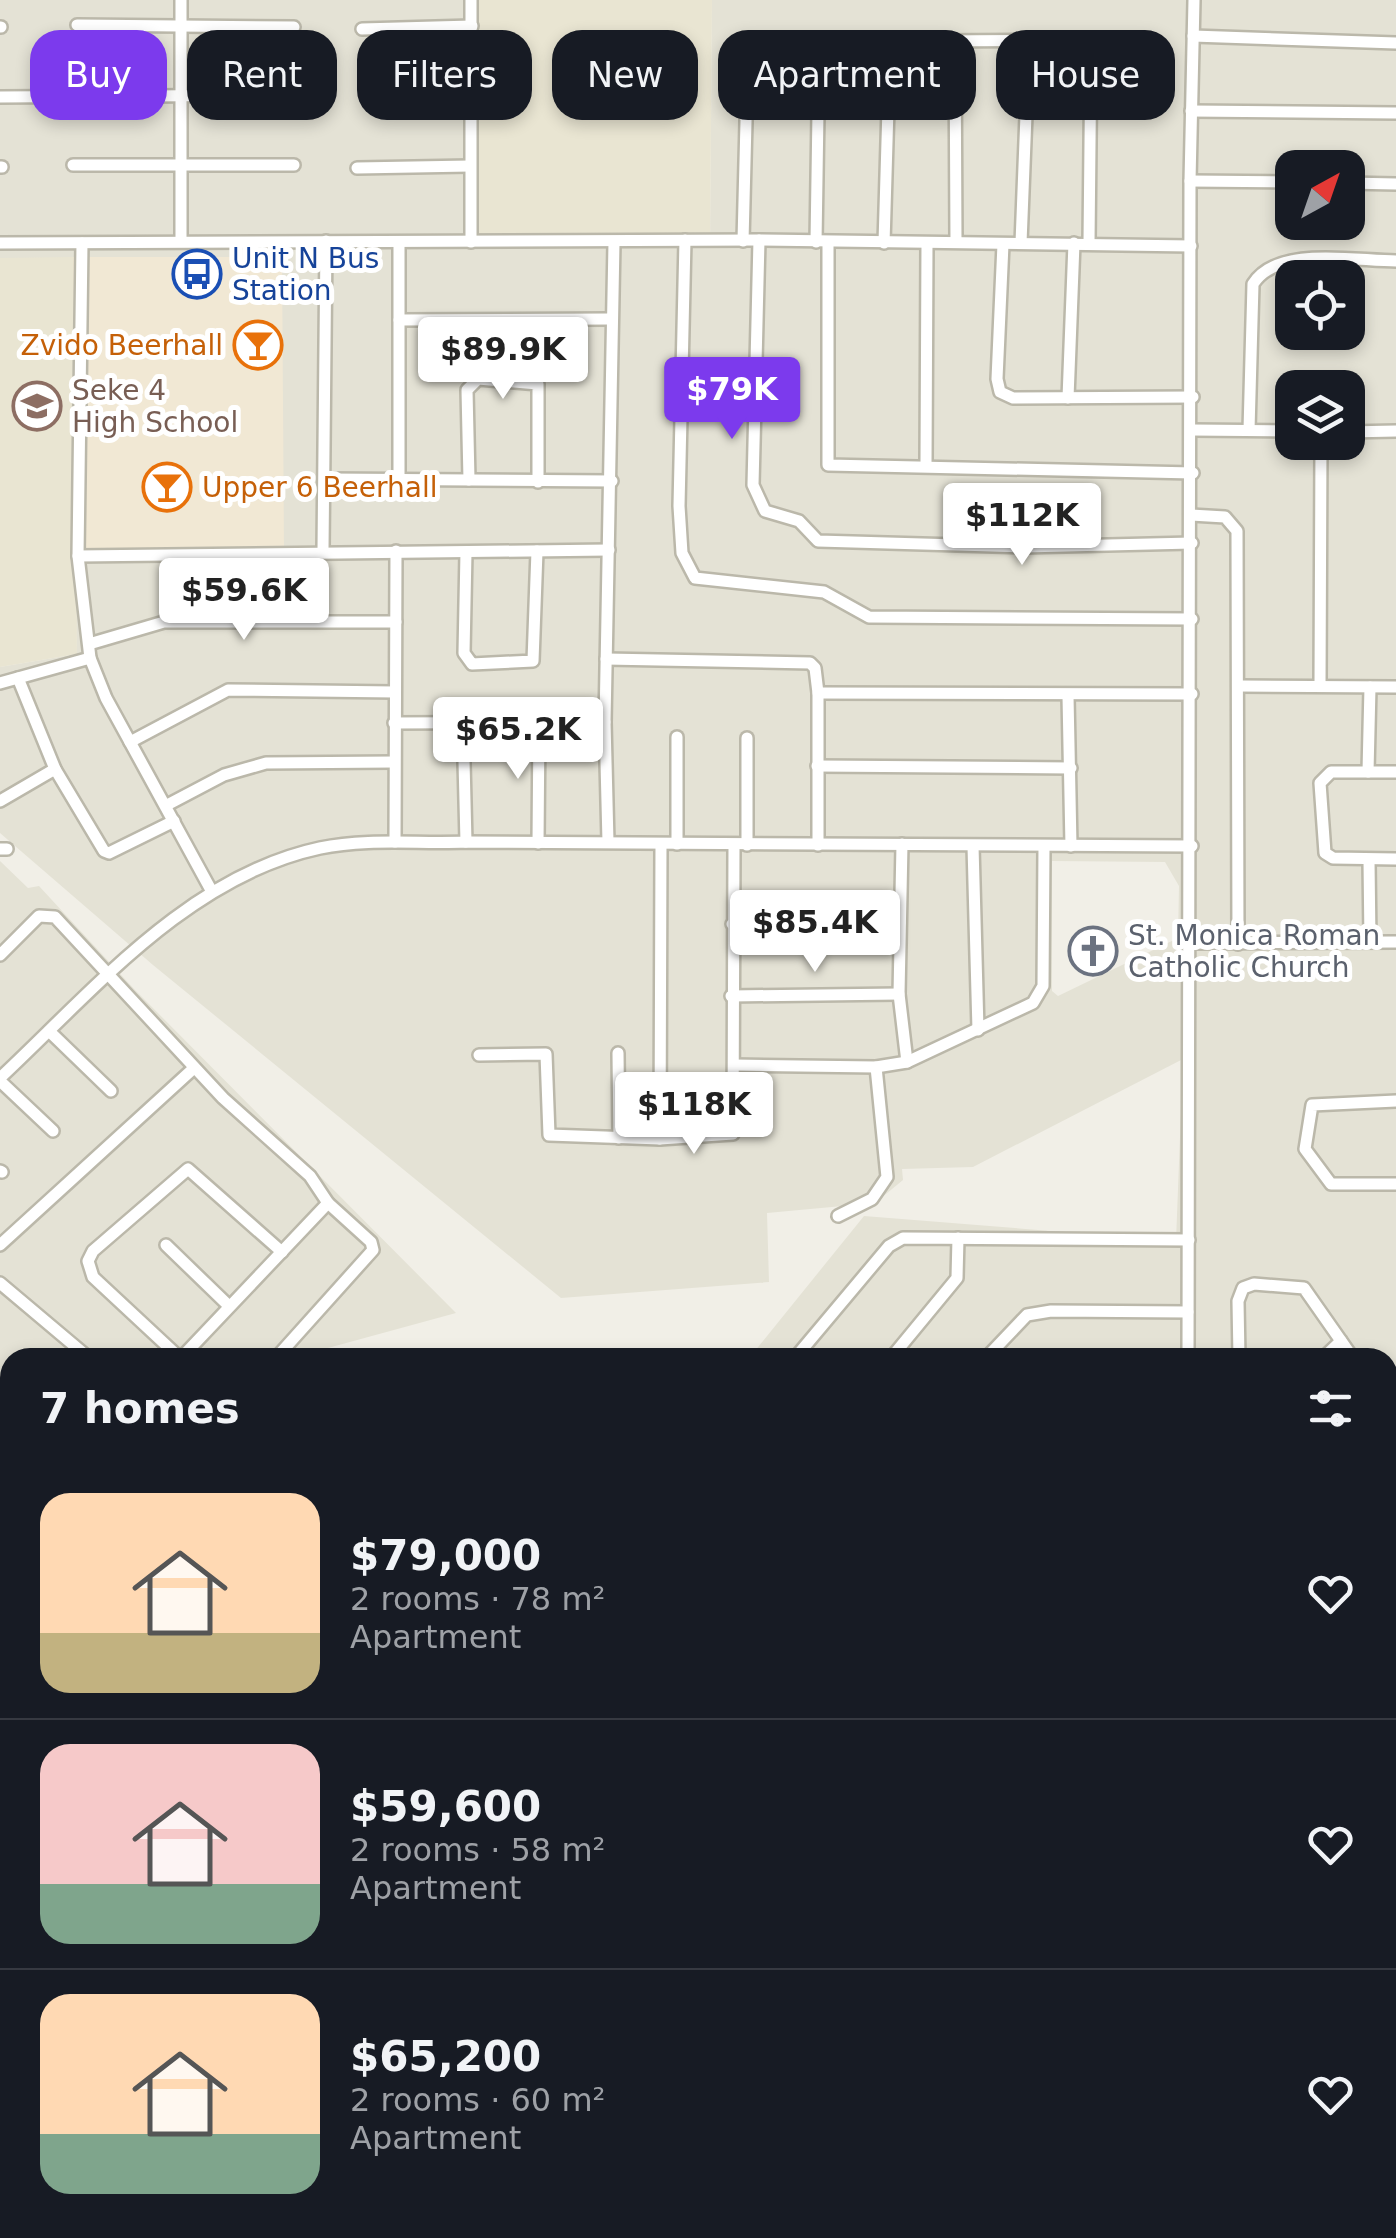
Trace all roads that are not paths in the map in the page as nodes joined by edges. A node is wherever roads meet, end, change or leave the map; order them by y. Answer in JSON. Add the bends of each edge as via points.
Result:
{"nodes":[{"id":1,"x":181,"y":0,"type":"edge"},
{"id":2,"x":471,"y":0,"type":"edge"},
{"id":3,"x":1194,"y":0,"type":"edge"},
{"id":4,"x":77,"y":25,"type":"dead end"},
{"id":5,"x":181,"y":26,"type":"junction"},
{"id":6,"x":472,"y":26,"type":"junction"},
{"id":7,"x":294,"y":27,"type":"dead end"},
{"id":8,"x":362,"y":29,"type":"dead end"},
{"id":9,"x":472,"y":30,"type":"edge"},
{"id":10,"x":1192,"y":36,"type":"junction"},
{"id":11,"x":1396,"y":43,"type":"edge"},
{"id":12,"x":0,"y":96,"type":"edge"},
{"id":13,"x":181,"y":98,"type":"junction"},
{"id":14,"x":187,"y":98,"type":"edge"},
{"id":15,"x":1191,"y":111,"type":"junction"},
{"id":16,"x":1396,"y":114,"type":"edge"},
{"id":17,"x":471,"y":120,"type":"edge"},
{"id":18,"x":746,"y":120,"type":"edge"},
{"id":19,"x":818,"y":120,"type":"edge"},
{"id":20,"x":888,"y":120,"type":"edge"},
{"id":21,"x":955,"y":120,"type":"edge"},
{"id":22,"x":1026,"y":120,"type":"edge"},
{"id":23,"x":1091,"y":120,"type":"edge"},
{"id":24,"x":73,"y":164,"type":"dead end"},
{"id":25,"x":181,"y":164,"type":"junction"},
{"id":26,"x":294,"y":166,"type":"dead end"},
{"id":27,"x":470,"y":166,"type":"junction"},
{"id":28,"x":357,"y":168,"type":"dead end"},
{"id":29,"x":1190,"y":181,"type":"junction"},
{"id":30,"x":1275,"y":182,"type":"edge"},
{"id":31,"x":1365,"y":183,"type":"edge"},
{"id":32,"x":1396,"y":184,"type":"edge"},
{"id":33,"x":181,"y":240,"type":"junction"},
{"id":34,"x":685,"y":240,"type":"junction"},
{"id":35,"x":760,"y":240,"type":"junction"},
{"id":36,"x":326,"y":241,"type":"junction"},
{"id":37,"x":743,"y":241,"type":"junction"},
{"id":38,"x":471,"y":242,"type":"junction"},
{"id":39,"x":614,"y":242,"type":"junction"},
{"id":40,"x":956,"y":242,"type":"junction"},
{"id":41,"x":1074,"y":242,"type":"junction"},
{"id":42,"x":1089,"y":242,"type":"junction"},
{"id":43,"x":0,"y":243,"type":"edge"},
{"id":44,"x":82,"y":243,"type":"junction"},
{"id":45,"x":822,"y":243,"type":"junction"},
{"id":46,"x":884,"y":243,"type":"junction"},
{"id":47,"x":927,"y":243,"type":"junction"},
{"id":48,"x":1022,"y":243,"type":"junction"},
{"id":49,"x":400,"y":244,"type":"junction"},
{"id":50,"x":1003,"y":244,"type":"junction"},
{"id":51,"x":1192,"y":246,"type":"junction"},
{"id":52,"x":1396,"y":262,"type":"edge"},
{"id":53,"x":610,"y":319,"type":"junction"},
{"id":54,"x":399,"y":320,"type":"junction"},
{"id":55,"x":1192,"y":397,"type":"junction"},
{"id":56,"x":1068,"y":398,"type":"junction"},
{"id":57,"x":1192,"y":430,"type":"junction"},
{"id":58,"x":1248,"y":430,"type":"junction"},
{"id":59,"x":1275,"y":431,"type":"edge"},
{"id":60,"x":1365,"y":432,"type":"edge"},
{"id":61,"x":1396,"y":432,"type":"edge"},
{"id":62,"x":1321,"y":460,"type":"edge"},
{"id":63,"x":926,"y":464,"type":"junction"},
{"id":64,"x":1193,"y":472,"type":"junction"},
{"id":65,"x":326,"y":479,"type":"junction"},
{"id":66,"x":399,"y":479,"type":"junction"},
{"id":67,"x":469,"y":480,"type":"junction"},
{"id":68,"x":612,"y":481,"type":"junction"},
{"id":69,"x":538,"y":482,"type":"junction"},
{"id":70,"x":1191,"y":515,"type":"junction"},
{"id":71,"x":1192,"y":543,"type":"junction"},
{"id":72,"x":323,"y":550,"type":"junction"},
{"id":73,"x":608,"y":550,"type":"junction"},
{"id":74,"x":537,"y":551,"type":"junction"},
{"id":75,"x":396,"y":552,"type":"junction"},
{"id":76,"x":466,"y":552,"type":"junction"},
{"id":77,"x":78,"y":556,"type":"junction"},
{"id":78,"x":1192,"y":620,"type":"junction"},
{"id":79,"x":396,"y":622,"type":"junction"},
{"id":80,"x":89,"y":644,"type":"junction"},
{"id":81,"x":90,"y":658,"type":"junction"},
{"id":82,"x":606,"y":659,"type":"junction"},
{"id":83,"x":18,"y":678,"type":"junction"},
{"id":84,"x":0,"y":682,"type":"edge"},
{"id":85,"x":1240,"y":686,"type":"junction"},
{"id":86,"x":1320,"y":686,"type":"junction"},
{"id":87,"x":1370,"y":687,"type":"junction"},
{"id":88,"x":1396,"y":687,"type":"edge"},
{"id":89,"x":395,"y":692,"type":"junction"},
{"id":90,"x":818,"y":693,"type":"junction"},
{"id":91,"x":1192,"y":694,"type":"junction"},
{"id":92,"x":1068,"y":696,"type":"junction"},
{"id":93,"x":394,"y":722,"type":"junction"},
{"id":94,"x":464,"y":722,"type":"junction"},
{"id":95,"x":539,"y":722,"type":"junction"},
{"id":96,"x":605,"y":722,"type":"junction"},
{"id":97,"x":677,"y":737,"type":"dead end"},
{"id":98,"x":746,"y":738,"type":"dead end"},
{"id":99,"x":130,"y":742,"type":"junction"},
{"id":100,"x":393,"y":762,"type":"junction"},
{"id":101,"x":817,"y":766,"type":"junction"},
{"id":102,"x":1071,"y":768,"type":"junction"},
{"id":103,"x":55,"y":769,"type":"junction"},
{"id":104,"x":1368,"y":772,"type":"junction"},
{"id":105,"x":1396,"y":772,"type":"edge"},
{"id":106,"x":0,"y":801,"type":"edge"},
{"id":107,"x":166,"y":805,"type":"junction"},
{"id":108,"x":174,"y":821,"type":"junction"},
{"id":109,"x":395,"y":842,"type":"junction"},
{"id":110,"x":466,"y":842,"type":"junction"},
{"id":111,"x":538,"y":842,"type":"junction"},
{"id":112,"x":608,"y":842,"type":"junction"},
{"id":113,"x":661,"y":844,"type":"junction"},
{"id":114,"x":677,"y":844,"type":"junction"},
{"id":115,"x":818,"y":844,"type":"junction"},
{"id":116,"x":902,"y":844,"type":"junction"},
{"id":117,"x":740,"y":845,"type":"junction"},
{"id":118,"x":972,"y":846,"type":"junction"},
{"id":119,"x":1044,"y":846,"type":"junction"},
{"id":120,"x":1071,"y":846,"type":"junction"},
{"id":121,"x":1192,"y":846,"type":"junction"},
{"id":122,"x":1369,"y":860,"type":"junction"},
{"id":123,"x":1396,"y":860,"type":"edge"},
{"id":124,"x":211,"y":890,"type":"junction"},
{"id":125,"x":900,"y":923,"type":"junction"},
{"id":126,"x":732,"y":924,"type":"junction"},
{"id":127,"x":1370,"y":942,"type":"junction"},
{"id":128,"x":1396,"y":942,"type":"edge"},
{"id":129,"x":1192,"y":943,"type":"junction"},
{"id":130,"x":1238,"y":944,"type":"junction"},
{"id":131,"x":0,"y":955,"type":"edge"},
{"id":132,"x":111,"y":975,"type":"junction"},
{"id":133,"x":899,"y":994,"type":"junction"},
{"id":134,"x":732,"y":996,"type":"junction"},
{"id":135,"x":978,"y":1030,"type":"junction"},
{"id":136,"x":49,"y":1031,"type":"junction"},
{"id":137,"x":618,"y":1054,"type":"dead end"},
{"id":138,"x":480,"y":1055,"type":"dead end"},
{"id":139,"x":907,"y":1062,"type":"junction"},
{"id":140,"x":734,"y":1064,"type":"junction"},
{"id":141,"x":876,"y":1067,"type":"junction"},
{"id":142,"x":194,"y":1068,"type":"junction"},
{"id":143,"x":0,"y":1079,"type":"edge"},
{"id":144,"x":111,"y":1092,"type":"dead end"},
{"id":145,"x":1396,"y":1101,"type":"edge"},
{"id":146,"x":54,"y":1131,"type":"dead end"},
{"id":147,"x":619,"y":1138,"type":"junction"},
{"id":148,"x":660,"y":1139,"type":"junction"},
{"id":149,"x":1396,"y":1184,"type":"edge"},
{"id":150,"x":328,"y":1203,"type":"junction"},
{"id":151,"x":838,"y":1216,"type":"dead end"},
{"id":152,"x":958,"y":1238,"type":"junction"},
{"id":153,"x":1189,"y":1240,"type":"junction"},
{"id":154,"x":0,"y":1245,"type":"edge"},
{"id":155,"x":166,"y":1245,"type":"dead end"},
{"id":156,"x":282,"y":1252,"type":"junction"},
{"id":157,"x":0,"y":1283,"type":"edge"},
{"id":158,"x":230,"y":1306,"type":"junction"},
{"id":159,"x":1188,"y":1312,"type":"junction"},
{"id":160,"x":1341,"y":1341,"type":"junction"},
{"id":161,"x":77,"y":1348,"type":"edge"},
{"id":162,"x":170,"y":1348,"type":"edge"},
{"id":163,"x":190,"y":1348,"type":"edge"},
{"id":164,"x":285,"y":1348,"type":"edge"},
{"id":165,"x":803,"y":1348,"type":"edge"},
{"id":166,"x":900,"y":1348,"type":"edge"},
{"id":167,"x":995,"y":1348,"type":"edge"},
{"id":168,"x":1188,"y":1348,"type":"edge"},
{"id":169,"x":1239,"y":1348,"type":"edge"},
{"id":170,"x":1334,"y":1348,"type":"edge"},
{"id":171,"x":1346,"y":1348,"type":"edge"}],
"edges":[{"from":1,"to":5,"type":"street"},
{"from":2,"to":6,"type":"street"},
{"from":3,"to":10,"type":"street"},
{"from":4,"to":5,"type":"street"},
{"from":5,"to":7,"type":"street"},
{"from":5,"to":13,"type":"street"},
{"from":6,"to":8,"type":"street"},
{"from":6,"to":9,"type":"street"},
{"from":10,"to":11,"type":"street"},
{"from":10,"to":15,"type":"street"},
{"from":12,"to":13,"type":"street"},
{"from":13,"to":14,"type":"street"},
{"from":13,"to":25,"type":"street"},
{"from":15,"to":16,"type":"street"},
{"from":15,"to":29,"type":"street"},
{"from":17,"to":27,"type":"street"},
{"from":18,"to":37,"type":"street"},
{"from":19,"to":45,"type":"street"},
{"from":20,"to":46,"type":"street"},
{"from":21,"to":40,"type":"street"},
{"from":22,"to":48,"type":"street"},
{"from":23,"to":42,"type":"street"},
{"from":24,"to":25,"type":"street"},
{"from":25,"to":26,"type":"street"},
{"from":25,"to":33,"type":"street"},
{"from":27,"to":28,"type":"street"},
{"from":27,"to":38,"type":"street"},
{"from":29,"to":30,"type":"street"},
{"from":29,"to":51,"type":"street"},
{"from":31,"to":32,"type":"street"},
{"from":33,"to":36,"type":"street"},
{"from":33,"to":44,"type":"street"},
{"from":34,"to":37,"type":"street"},
{"from":34,"to":39,"type":"street"},
{"from":34,"to":78,"type":"street","via":[[679,506],[682,553],[694,578],[824,592],[869,616]]},
{"from":35,"to":37,"type":"street"},
{"from":35,"to":45,"type":"street"},
{"from":35,"to":71,"type":"street","via":[[753,486],[764,512],[799,520],[818,541]]},
{"from":36,"to":49,"type":"street"},
{"from":36,"to":65,"type":"street"},
{"from":38,"to":39,"type":"street"},
{"from":38,"to":49,"type":"street"},
{"from":39,"to":53,"type":"street"},
{"from":40,"to":47,"type":"street"},
{"from":40,"to":50,"type":"street"},
{"from":41,"to":42,"type":"street"},
{"from":41,"to":48,"type":"street"},
{"from":41,"to":56,"type":"street"},
{"from":42,"to":51,"type":"street"},
{"from":43,"to":44,"type":"street"},
{"from":44,"to":77,"type":"street"},
{"from":45,"to":46,"type":"street"},
{"from":45,"to":63,"type":"street","via":[[828,465]]},
{"from":46,"to":47,"type":"street"},
{"from":47,"to":63,"type":"street"},
{"from":48,"to":50,"type":"street"},
{"from":49,"to":54,"type":"street"},
{"from":50,"to":56,"type":"street","via":[[997,387],[1013,398]]},
{"from":51,"to":55,"type":"street"},
{"from":52,"to":58,"type":"street","via":[[1283,261],[1259,276],[1253,284]]},
{"from":53,"to":54,"type":"street"},
{"from":53,"to":68,"type":"street"},
{"from":54,"to":66,"type":"street"},
{"from":55,"to":56,"type":"street"},
{"from":55,"to":57,"type":"street"},
{"from":57,"to":58,"type":"street"},
{"from":57,"to":64,"type":"street"},
{"from":58,"to":59,"type":"street"},
{"from":60,"to":61,"type":"street"},
{"from":62,"to":86,"type":"street"},
{"from":63,"to":64,"type":"street"},
{"from":64,"to":70,"type":"street"},
{"from":65,"to":66,"type":"street"},
{"from":65,"to":72,"type":"street"},
{"from":66,"to":67,"type":"street"},
{"from":67,"to":69,"type":"street"},
{"from":67,"to":69,"type":"street","via":[[467,390],[478,379],[538,384]]},
{"from":68,"to":69,"type":"street"},
{"from":68,"to":73,"type":"street"},
{"from":70,"to":71,"type":"street"},
{"from":70,"to":85,"type":"street","via":[[1225,518],[1238,532]]},
{"from":71,"to":78,"type":"street"},
{"from":72,"to":75,"type":"street"},
{"from":72,"to":77,"type":"street"},
{"from":73,"to":74,"type":"street"},
{"from":73,"to":82,"type":"street"},
{"from":74,"to":76,"type":"street"},
{"from":74,"to":76,"type":"street","via":[[533,662],[492,666],[472,664],[464,654]]},
{"from":75,"to":76,"type":"street"},
{"from":75,"to":79,"type":"street"},
{"from":77,"to":80,"type":"street"},
{"from":78,"to":91,"type":"street"},
{"from":79,"to":80,"type":"street","via":[[164,622]]},
{"from":79,"to":89,"type":"street"},
{"from":80,"to":81,"type":"street"},
{"from":81,"to":83,"type":"street"},
{"from":81,"to":99,"type":"street"},
{"from":82,"to":90,"type":"street","via":[[802,660],[816,668]]},
{"from":82,"to":96,"type":"street"},
{"from":83,"to":84,"type":"street"},
{"from":83,"to":103,"type":"street"},
{"from":85,"to":86,"type":"street"},
{"from":85,"to":130,"type":"street"},
{"from":86,"to":87,"type":"street"},
{"from":87,"to":88,"type":"street"},
{"from":87,"to":104,"type":"street"},
{"from":89,"to":93,"type":"street"},
{"from":89,"to":99,"type":"street","via":[[228,690]]},
{"from":90,"to":92,"type":"street"},
{"from":90,"to":101,"type":"street"},
{"from":91,"to":92,"type":"street"},
{"from":91,"to":121,"type":"street"},
{"from":92,"to":102,"type":"street"},
{"from":93,"to":94,"type":"street"},
{"from":93,"to":100,"type":"street"},
{"from":94,"to":95,"type":"street"},
{"from":94,"to":110,"type":"street"},
{"from":95,"to":96,"type":"street"},
{"from":95,"to":111,"type":"street"},
{"from":96,"to":112,"type":"street"},
{"from":97,"to":114,"type":"street"},
{"from":98,"to":117,"type":"street"},
{"from":99,"to":107,"type":"street"},
{"from":100,"to":107,"type":"street","via":[[266,763],[224,775]]},
{"from":100,"to":109,"type":"street"},
{"from":101,"to":102,"type":"street"},
{"from":101,"to":115,"type":"street"},
{"from":102,"to":120,"type":"street"},
{"from":103,"to":106,"type":"street"},
{"from":103,"to":108,"type":"street","via":[[106,853]]},
{"from":104,"to":105,"type":"street"},
{"from":104,"to":122,"type":"street","via":[[1331,772],[1320,783],[1324,853]]},
{"from":107,"to":108,"type":"street"},
{"from":108,"to":124,"type":"street"},
{"from":109,"to":110,"type":"street"},
{"from":109,"to":124,"type":"street","via":[[320,848]]},
{"from":110,"to":111,"type":"street"},
{"from":111,"to":112,"type":"street"},
{"from":112,"to":113,"type":"street"},
{"from":113,"to":114,"type":"street"},
{"from":113,"to":148,"type":"street"},
{"from":114,"to":117,"type":"street"},
{"from":115,"to":116,"type":"street"},
{"from":115,"to":117,"type":"street"},
{"from":116,"to":118,"type":"street"},
{"from":116,"to":125,"type":"street"},
{"from":117,"to":126,"type":"street"},
{"from":118,"to":119,"type":"street"},
{"from":118,"to":135,"type":"street"},
{"from":119,"to":120,"type":"street"},
{"from":119,"to":135,"type":"street","via":[[1041,995]]},
{"from":120,"to":121,"type":"street"},
{"from":121,"to":129,"type":"street"},
{"from":122,"to":123,"type":"street"},
{"from":122,"to":127,"type":"street"},
{"from":124,"to":132,"type":"street"},
{"from":125,"to":126,"type":"street"},
{"from":125,"to":133,"type":"street"},
{"from":126,"to":134,"type":"street"},
{"from":127,"to":128,"type":"street"},
{"from":127,"to":130,"type":"street"},
{"from":129,"to":130,"type":"street"},
{"from":129,"to":153,"type":"street"},
{"from":131,"to":132,"type":"street","via":[[46,914]]},
{"from":132,"to":136,"type":"street"},
{"from":132,"to":142,"type":"street"},
{"from":133,"to":134,"type":"street"},
{"from":133,"to":139,"type":"street"},
{"from":134,"to":140,"type":"street"},
{"from":135,"to":139,"type":"street"},
{"from":136,"to":143,"type":"street"},
{"from":136,"to":144,"type":"street"},
{"from":137,"to":147,"type":"street"},
{"from":138,"to":147,"type":"street","via":[[546,1054],[549,1136]]},
{"from":139,"to":141,"type":"street"},
{"from":140,"to":141,"type":"street"},
{"from":140,"to":148,"type":"street","via":[[733,1134]]},
{"from":141,"to":151,"type":"street","via":[[888,1177],[872,1199]]},
{"from":142,"to":150,"type":"street","via":[[310,1176]]},
{"from":142,"to":154,"type":"street"},
{"from":143,"to":146,"type":"street"},
{"from":145,"to":149,"type":"street","via":[[1312,1104],[1304,1149],[1331,1184]]},
{"from":147,"to":148,"type":"street"},
{"from":150,"to":156,"type":"street"},
{"from":150,"to":164,"type":"street","via":[[373,1250]]},
{"from":152,"to":153,"type":"street"},
{"from":152,"to":165,"type":"street","via":[[903,1238],[889,1246]]},
{"from":152,"to":166,"type":"street","via":[[957,1278]]},
{"from":153,"to":159,"type":"street"},
{"from":155,"to":158,"type":"street"},
{"from":156,"to":158,"type":"street"},
{"from":156,"to":162,"type":"street","via":[[188,1169],[92,1251],[93,1277]]},
{"from":157,"to":161,"type":"street"},
{"from":158,"to":163,"type":"street"},
{"from":159,"to":167,"type":"street","via":[[1026,1314]]},
{"from":159,"to":168,"type":"street"},
{"from":160,"to":169,"type":"street","via":[[1304,1288],[1254,1284],[1243,1288],[1238,1301]]},
{"from":160,"to":170,"type":"street"},
{"from":160,"to":171,"type":"street"}]}
